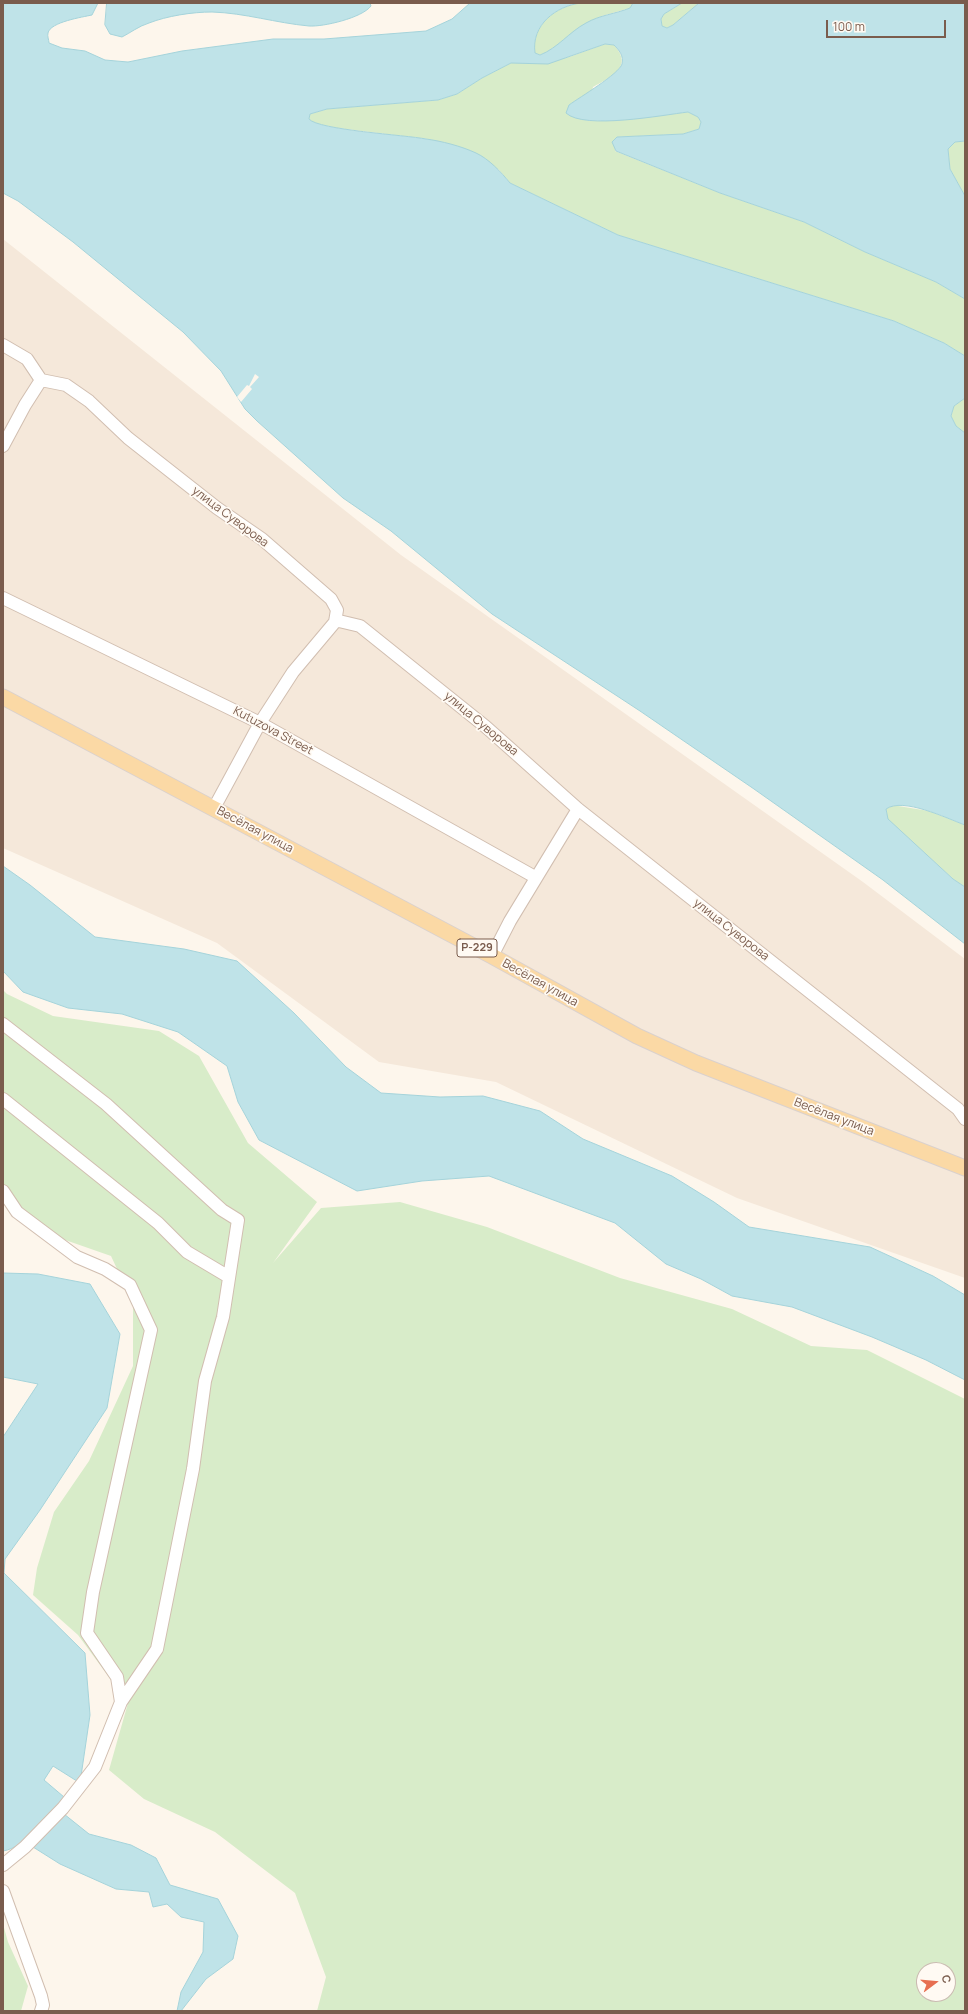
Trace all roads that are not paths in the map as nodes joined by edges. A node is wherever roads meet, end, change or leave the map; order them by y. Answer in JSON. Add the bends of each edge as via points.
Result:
{"nodes":[{"id":1,"x":3,"y":345,"type":"edge"},
{"id":2,"x":41,"y":380,"type":"junction"},
{"id":3,"x":3,"y":446,"type":"edge"},
{"id":4,"x":3,"y":598,"type":"edge"},
{"id":5,"x":335,"y":622,"type":"junction"},
{"id":6,"x":3,"y":697,"type":"edge"},
{"id":7,"x":260,"y":723,"type":"junction"},
{"id":8,"x":214,"y":808,"type":"junction"},
{"id":9,"x":578,"y":808,"type":"junction"},
{"id":10,"x":535,"y":877,"type":"junction"},
{"id":11,"x":492,"y":956,"type":"junction"},
{"id":12,"x":3,"y":1024,"type":"edge"},
{"id":13,"x":3,"y":1099,"type":"edge"},
{"id":14,"x":965,"y":1119,"type":"edge"},
{"id":15,"x":965,"y":1168,"type":"edge"},
{"id":16,"x":3,"y":1191,"type":"edge"},
{"id":17,"x":229,"y":1276,"type":"junction"},
{"id":18,"x":121,"y":1702,"type":"junction"},
{"id":19,"x":3,"y":1866,"type":"edge"},
{"id":20,"x":3,"y":1891,"type":"edge"},
{"id":21,"x":42,"y":2004,"type":"edge"}],
"edges":[{"from":1,"to":2,"type":"street","via":[[27,359]]},
{"from":2,"to":3,"type":"street"},
{"from":2,"to":5,"type":"street","name":"улица Суворова","via":[[66,385],[89,401],[128,438],[217,508],[262,539],[331,599],[336,610]]},
{"from":4,"to":7,"type":"street","name":"Kutuzova Street"},
{"from":5,"to":7,"type":"street","via":[[293,672]]},
{"from":5,"to":9,"type":"street","name":"улица Суворова","via":[[360,626],[486,727]]},
{"from":6,"to":8,"type":"main road","name":"Весёлая улица","number":"Р-229"},
{"from":7,"to":8,"type":"street"},
{"from":7,"to":10,"type":"street","name":"Kutuzova Street"},
{"from":8,"to":11,"type":"main road","name":"Весёлая улица","number":"Р-229"},
{"from":9,"to":10,"type":"street"},
{"from":9,"to":14,"type":"street","name":"улица Суворова","via":[[958,1109]]},
{"from":10,"to":11,"type":"street"},
{"from":11,"to":15,"type":"main road","name":"Весёлая улица","number":"Р-229","via":[[637,1036],[696,1064]]},
{"from":12,"to":17,"type":"street","via":[[106,1104],[222,1210],[238,1220]]},
{"from":13,"to":17,"type":"street","via":[[158,1223],[186,1252]]},
{"from":16,"to":18,"type":"street","via":[[17,1212],[77,1257],[105,1269],[130,1285],[151,1330],[93,1592],[87,1633],[117,1677]]},
{"from":17,"to":18,"type":"street","via":[[223,1317],[206,1381],[193,1469],[157,1649]]},
{"from":18,"to":19,"type":"street","via":[[95,1767],[63,1808]]},
{"from":20,"to":21,"type":"street"}]}
